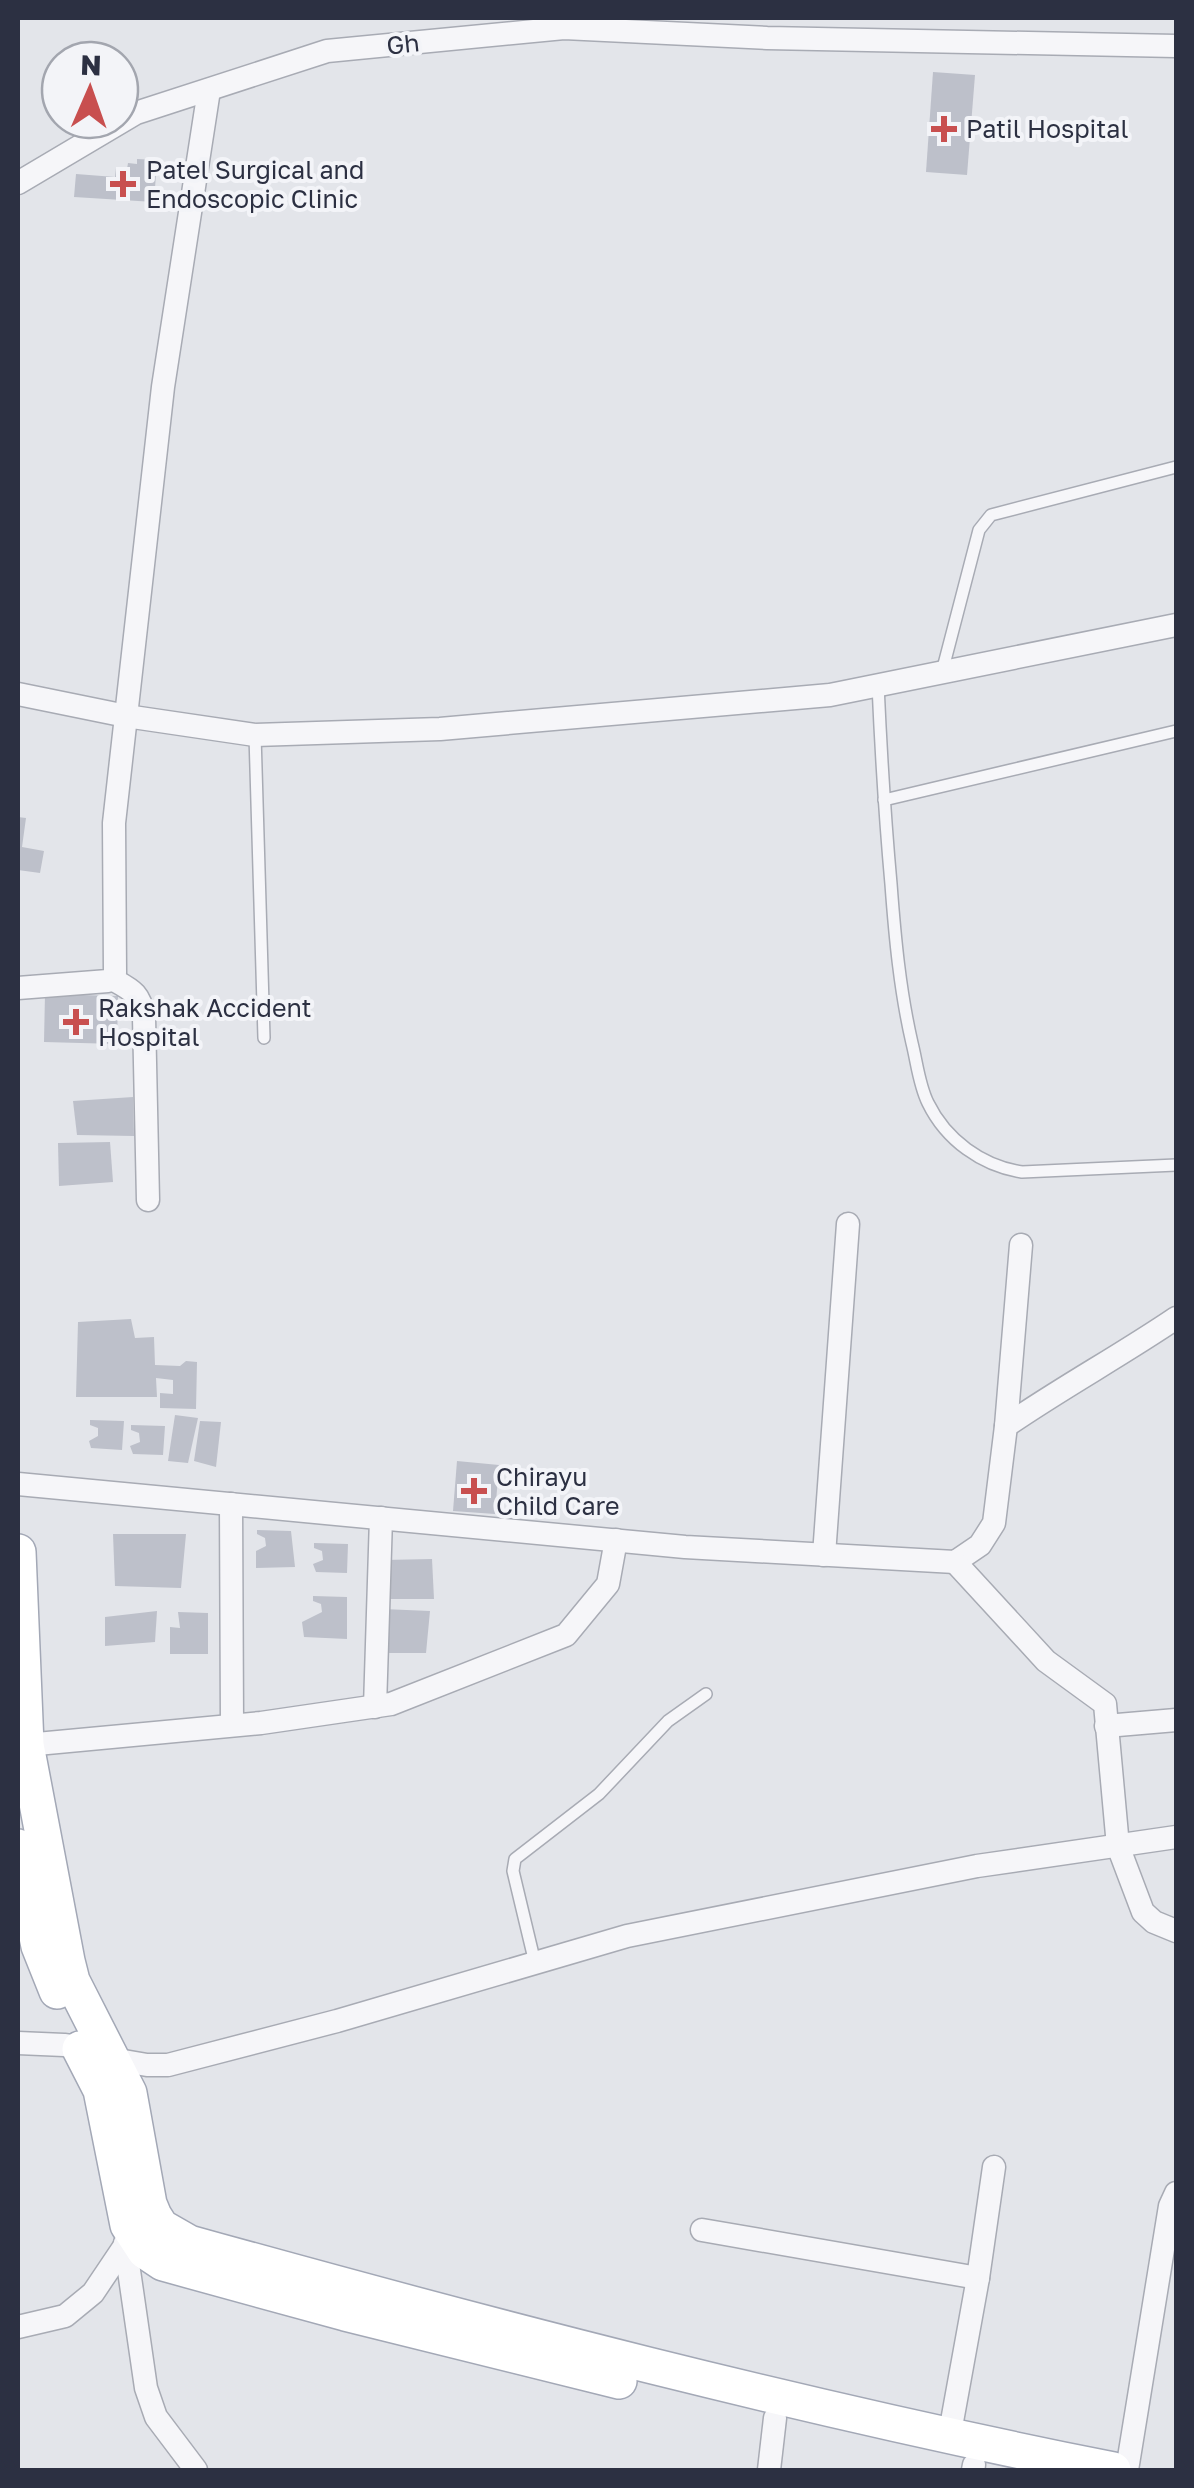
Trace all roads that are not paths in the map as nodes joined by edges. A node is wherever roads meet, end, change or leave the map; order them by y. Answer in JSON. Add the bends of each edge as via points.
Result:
{"nodes":[{"id":1,"x":1176,"y":46,"type":"edge"},
{"id":2,"x":209,"y":90,"type":"junction"},
{"id":3,"x":18,"y":183,"type":"edge"},
{"id":4,"x":1176,"y":467,"type":"edge"},
{"id":5,"x":1176,"y":625,"type":"edge"},
{"id":6,"x":942,"y":672,"type":"junction"},
{"id":7,"x":878,"y":685,"type":"junction"},
{"id":8,"x":18,"y":694,"type":"edge"},
{"id":9,"x":126,"y":716,"type":"junction"},
{"id":10,"x":1176,"y":731,"type":"edge"},
{"id":11,"x":255,"y":735,"type":"junction"},
{"id":12,"x":884,"y":800,"type":"junction"},
{"id":13,"x":112,"y":980,"type":"junction"},
{"id":14,"x":18,"y":988,"type":"edge"},
{"id":15,"x":264,"y":1038,"type":"dead end"},
{"id":16,"x":1176,"y":1164,"type":"edge"},
{"id":17,"x":148,"y":1200,"type":"dead end"},
{"id":18,"x":848,"y":1224,"type":"dead end"},
{"id":19,"x":1021,"y":1245,"type":"dead end"},
{"id":20,"x":1176,"y":1318,"type":"edge"},
{"id":21,"x":1006,"y":1426,"type":"junction"},
{"id":22,"x":18,"y":1484,"type":"edge"},
{"id":23,"x":230,"y":1504,"type":"junction"},
{"id":24,"x":381,"y":1518,"type":"junction"},
{"id":25,"x":616,"y":1540,"type":"junction"},
{"id":26,"x":18,"y":1552,"type":"edge"},
{"id":27,"x":824,"y":1554,"type":"junction"},
{"id":28,"x":955,"y":1562,"type":"junction"},
{"id":29,"x":706,"y":1694,"type":"dead end"},
{"id":30,"x":375,"y":1706,"type":"junction"},
{"id":31,"x":1176,"y":1720,"type":"edge"},
{"id":32,"x":232,"y":1725,"type":"junction"},
{"id":33,"x":1106,"y":1726,"type":"junction"},
{"id":34,"x":26,"y":1745,"type":"junction"},
{"id":35,"x":1176,"y":1837,"type":"edge"},
{"id":36,"x":1118,"y":1846,"type":"junction"},
{"id":37,"x":18,"y":1847,"type":"edge"},
{"id":38,"x":1176,"y":1931,"type":"edge"},
{"id":39,"x":535,"y":1963,"type":"junction"},
{"id":40,"x":18,"y":2043,"type":"edge"},
{"id":41,"x":79,"y":2047,"type":"junction"},
{"id":42,"x":112,"y":2060,"type":"junction"},
{"id":43,"x":994,"y":2167,"type":"dead end"},
{"id":44,"x":1176,"y":2193,"type":"edge"},
{"id":45,"x":702,"y":2230,"type":"dead end"},
{"id":46,"x":129,"y":2239,"type":"junction"},
{"id":47,"x":248,"y":2273,"type":"junction"},
{"id":48,"x":978,"y":2278,"type":"junction"},
{"id":49,"x":18,"y":2327,"type":"edge"},
{"id":50,"x":776,"y":2418,"type":"junction"},
{"id":51,"x":949,"y":2438,"type":"junction"},
{"id":52,"x":982,"y":2468,"type":"edge"},
{"id":53,"x":196,"y":2470,"type":"edge"},
{"id":54,"x":769,"y":2470,"type":"edge"},
{"id":55,"x":1113,"y":2470,"type":"edge"},
{"id":56,"x":1127,"y":2470,"type":"edge"}],
"edges":[{"from":1,"to":2,"type":"street","name":"Gh","via":[[564,28],[328,51]]},
{"from":2,"to":3,"type":"street","name":"Gh","via":[[136,113]]},
{"from":2,"to":9,"type":"street","via":[[163,387]]},
{"from":4,"to":6,"type":"lane","via":[[991,515],[978,530]]},
{"from":5,"to":6,"type":"street"},
{"from":6,"to":7,"type":"street"},
{"from":7,"to":11,"type":"street","via":[[440,729]]},
{"from":7,"to":12,"type":"lane"},
{"from":8,"to":9,"type":"street"},
{"from":9,"to":11,"type":"street"},
{"from":9,"to":13,"type":"street","via":[[114,824]]},
{"from":10,"to":12,"type":"lane"},
{"from":11,"to":15,"type":"lane"},
{"from":12,"to":16,"type":"lane","via":[[904,1011],[924,1092],[938,1120],[973,1154],[1006,1170]]},
{"from":13,"to":14,"type":"street"},
{"from":13,"to":17,"type":"street","via":[[142,1001]]},
{"from":18,"to":27,"type":"street"},
{"from":19,"to":21,"type":"street"},
{"from":20,"to":21,"type":"street"},
{"from":21,"to":28,"type":"street","via":[[994,1523],[980,1545]]},
{"from":22,"to":23,"type":"street"},
{"from":23,"to":24,"type":"street"},
{"from":23,"to":32,"type":"street"},
{"from":24,"to":25,"type":"street"},
{"from":24,"to":30,"type":"street"},
{"from":25,"to":27,"type":"street"},
{"from":25,"to":30,"type":"street","via":[[608,1584],[566,1635]]},
{"from":26,"to":34,"type":"main road"},
{"from":27,"to":28,"type":"street"},
{"from":28,"to":33,"type":"street","via":[[1046,1661],[1105,1704]]},
{"from":29,"to":39,"type":"lane","via":[[668,1721],[599,1794],[515,1859]]},
{"from":30,"to":32,"type":"street"},
{"from":31,"to":33,"type":"street"},
{"from":32,"to":34,"type":"street"},
{"from":33,"to":36,"type":"street"},
{"from":34,"to":42,"type":"main road","via":[[72,1981]]},
{"from":35,"to":36,"type":"street"},
{"from":36,"to":38,"type":"street","via":[[1143,1912]]},
{"from":36,"to":39,"type":"street","via":[[977,1866],[686,1924]]},
{"from":37,"to":41,"type":"main road","via":[[39,1946]]},
{"from":39,"to":42,"type":"street","via":[[168,2065]]},
{"from":40,"to":41,"type":"street"},
{"from":41,"to":42,"type":"street"},
{"from":41,"to":46,"type":"main road","via":[[101,2090]]},
{"from":42,"to":47,"type":"main road","via":[[129,2093],[149,2204],[160,2227]]},
{"from":43,"to":48,"type":"street"},
{"from":44,"to":56,"type":"street"},
{"from":45,"to":48,"type":"street"},
{"from":46,"to":47,"type":"main road","via":[[163,2263]]},
{"from":46,"to":49,"type":"street","via":[[93,2293],[65,2316]]},
{"from":46,"to":53,"type":"street","via":[[146,2388],[156,2417]]},
{"from":47,"to":50,"type":"main road","via":[[543,2363]]},
{"from":47,"to":51,"type":"main road","via":[[406,2304]]},
{"from":48,"to":51,"type":"street"},
{"from":50,"to":52,"type":"main road"},
{"from":50,"to":54,"type":"street"},
{"from":51,"to":55,"type":"main road"}]}
